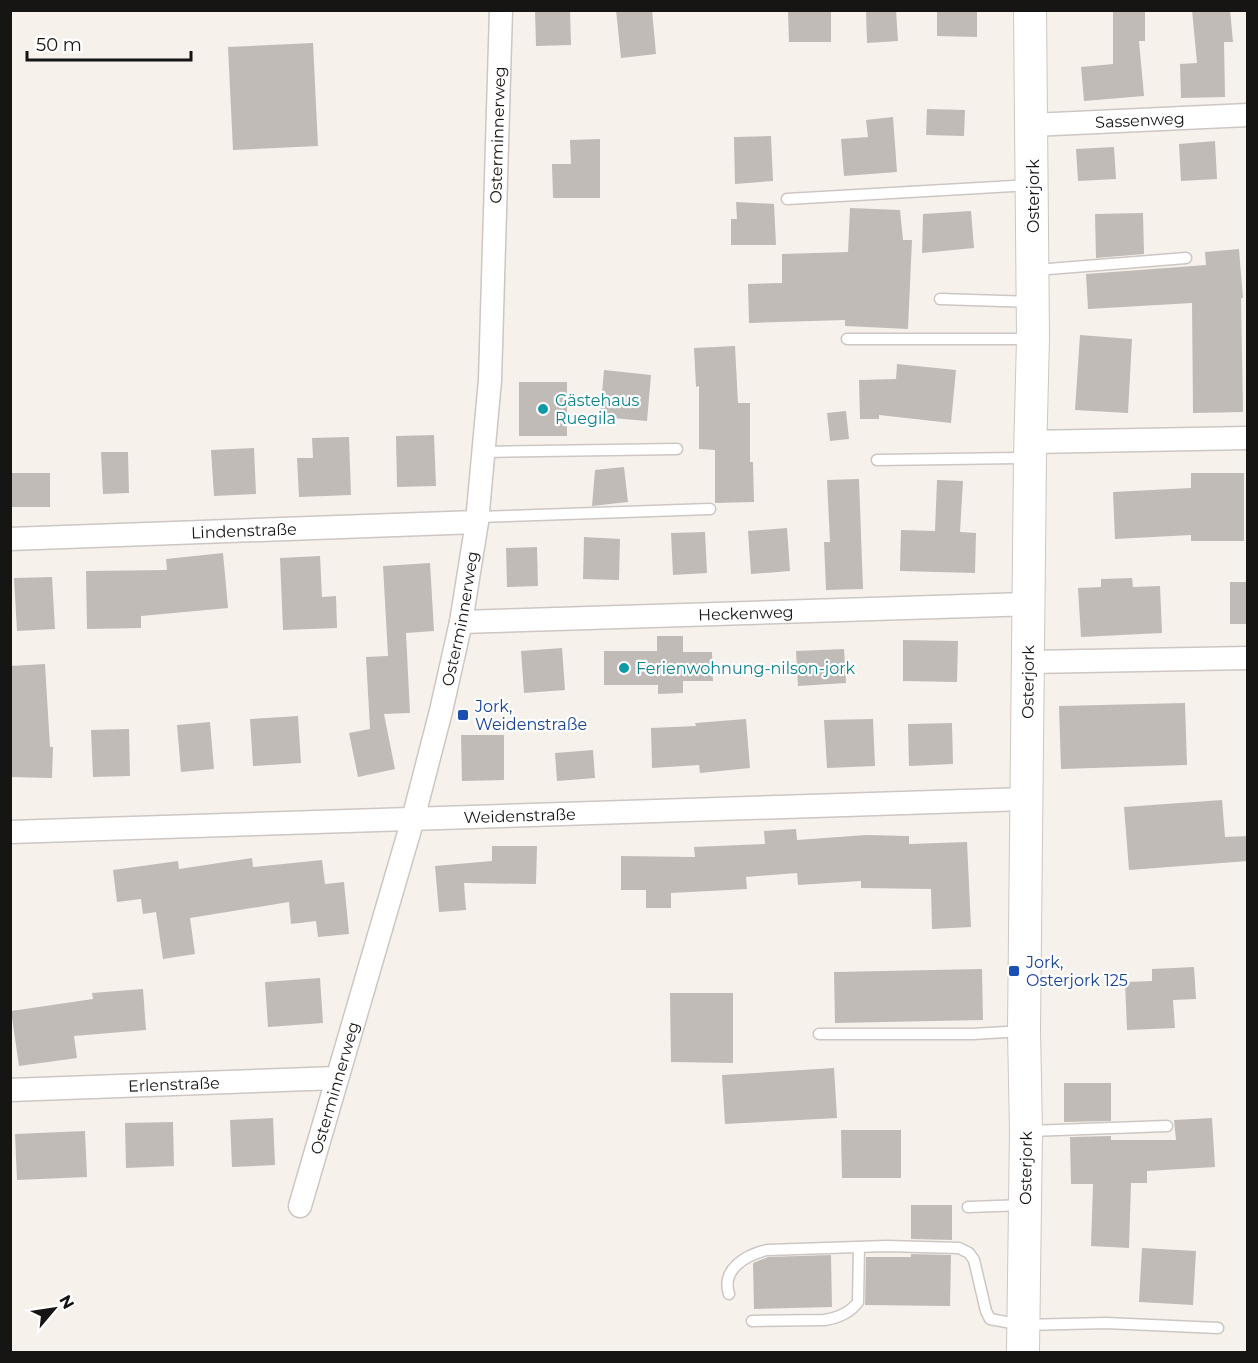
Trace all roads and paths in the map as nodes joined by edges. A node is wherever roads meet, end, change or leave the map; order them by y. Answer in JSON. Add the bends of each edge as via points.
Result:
{"nodes":[{"id":1,"x":501,"y":10,"type":"edge"},
{"id":2,"x":1030,"y":10,"type":"edge"},
{"id":3,"x":1248,"y":115,"type":"edge"},
{"id":4,"x":1032,"y":125,"type":"junction"},
{"id":5,"x":1033,"y":185,"type":"junction"},
{"id":6,"x":787,"y":199,"type":"dead end"},
{"id":7,"x":1186,"y":258,"type":"dead end"},
{"id":8,"x":1033,"y":270,"type":"junction"},
{"id":9,"x":940,"y":298,"type":"dead end"},
{"id":10,"x":1033,"y":302,"type":"junction"},
{"id":11,"x":847,"y":339,"type":"dead end"},
{"id":12,"x":1033,"y":339,"type":"junction"},
{"id":13,"x":1248,"y":438,"type":"edge"},
{"id":14,"x":677,"y":449,"type":"dead end"},
{"id":15,"x":1030,"y":450,"type":"junction"},
{"id":16,"x":483,"y":452,"type":"junction"},
{"id":17,"x":877,"y":460,"type":"dead end"},
{"id":18,"x":710,"y":509,"type":"dead end"},
{"id":19,"x":477,"y":519,"type":"junction"},
{"id":20,"x":10,"y":539,"type":"edge"},
{"id":21,"x":1030,"y":604,"type":"junction"},
{"id":22,"x":461,"y":622,"type":"junction"},
{"id":23,"x":1248,"y":658,"type":"edge"},
{"id":24,"x":1030,"y":662,"type":"junction"},
{"id":25,"x":1028,"y":799,"type":"junction"},
{"id":26,"x":413,"y":819,"type":"junction"},
{"id":27,"x":10,"y":832,"type":"edge"},
{"id":28,"x":1024,"y":1030,"type":"junction"},
{"id":29,"x":819,"y":1034,"type":"dead end"},
{"id":30,"x":337,"y":1078,"type":"junction"},
{"id":31,"x":10,"y":1090,"type":"edge"},
{"id":32,"x":1167,"y":1126,"type":"dead end"},
{"id":33,"x":1026,"y":1131,"type":"junction"},
{"id":34,"x":1025,"y":1205,"type":"junction"},
{"id":35,"x":300,"y":1206,"type":"dead end"},
{"id":36,"x":968,"y":1207,"type":"dead end"},
{"id":37,"x":859,"y":1247,"type":"junction"},
{"id":38,"x":729,"y":1294,"type":"dead end"},
{"id":39,"x":752,"y":1321,"type":"dead end"},
{"id":40,"x":1218,"y":1328,"type":"dead end"},
{"id":41,"x":1023,"y":1339,"type":"edge"}],
"edges":[{"from":1,"to":16,"type":"street","name":"Osterminnerweg","via":[[490,380]]},
{"from":2,"to":4,"type":"main road","name":"Osterjork"},
{"from":3,"to":4,"type":"street","name":"Sassenweg"},
{"from":4,"to":5,"type":"main road","name":"Osterjork"},
{"from":5,"to":6,"type":"lane"},
{"from":5,"to":8,"type":"main road","name":"Osterjork"},
{"from":7,"to":8,"type":"lane"},
{"from":8,"to":10,"type":"main road","name":"Osterjork"},
{"from":9,"to":10,"type":"lane"},
{"from":10,"to":12,"type":"main road","name":"Osterjork"},
{"from":11,"to":12,"type":"lane"},
{"from":12,"to":15,"type":"main road","name":"Osterjork"},
{"from":13,"to":15,"type":"street"},
{"from":14,"to":16,"type":"lane"},
{"from":15,"to":17,"type":"lane"},
{"from":15,"to":21,"type":"main road","name":"Osterjork"},
{"from":16,"to":19,"type":"street","name":"Osterminnerweg"},
{"from":18,"to":19,"type":"lane"},
{"from":19,"to":20,"type":"street","name":"Lindenstraße"},
{"from":19,"to":22,"type":"street","name":"Osterminnerweg"},
{"from":21,"to":22,"type":"street","name":"Heckenweg"},
{"from":21,"to":24,"type":"main road","name":"Osterjork"},
{"from":22,"to":26,"type":"street","name":"Osterminnerweg"},
{"from":23,"to":24,"type":"street"},
{"from":24,"to":25,"type":"main road","name":"Osterjork"},
{"from":25,"to":26,"type":"street","name":"Weidenstraße"},
{"from":25,"to":28,"type":"main road","name":"Osterjork"},
{"from":26,"to":27,"type":"street","name":"Weidenstraße"},
{"from":26,"to":30,"type":"street","name":"Osterminnerweg"},
{"from":28,"to":29,"type":"lane","via":[[973,1034]]},
{"from":28,"to":33,"type":"main road","name":"Osterjork"},
{"from":30,"to":31,"type":"street","name":"Erlenstraße"},
{"from":30,"to":35,"type":"street","name":"Osterminnerweg"},
{"from":32,"to":33,"type":"lane"},
{"from":33,"to":34,"type":"main road","name":"Osterjork"},
{"from":34,"to":36,"type":"lane"},
{"from":34,"to":41,"type":"main road","name":"Osterjork"},
{"from":37,"to":38,"type":"lane","via":[[754,1253],[730,1272],[726,1281]]},
{"from":37,"to":39,"type":"lane","via":[[858,1302],[853,1309],[825,1320]]},
{"from":37,"to":41,"type":"lane","via":[[959,1248],[969,1253],[990,1319]]},
{"from":40,"to":41,"type":"lane","via":[[1106,1323]]}]}
